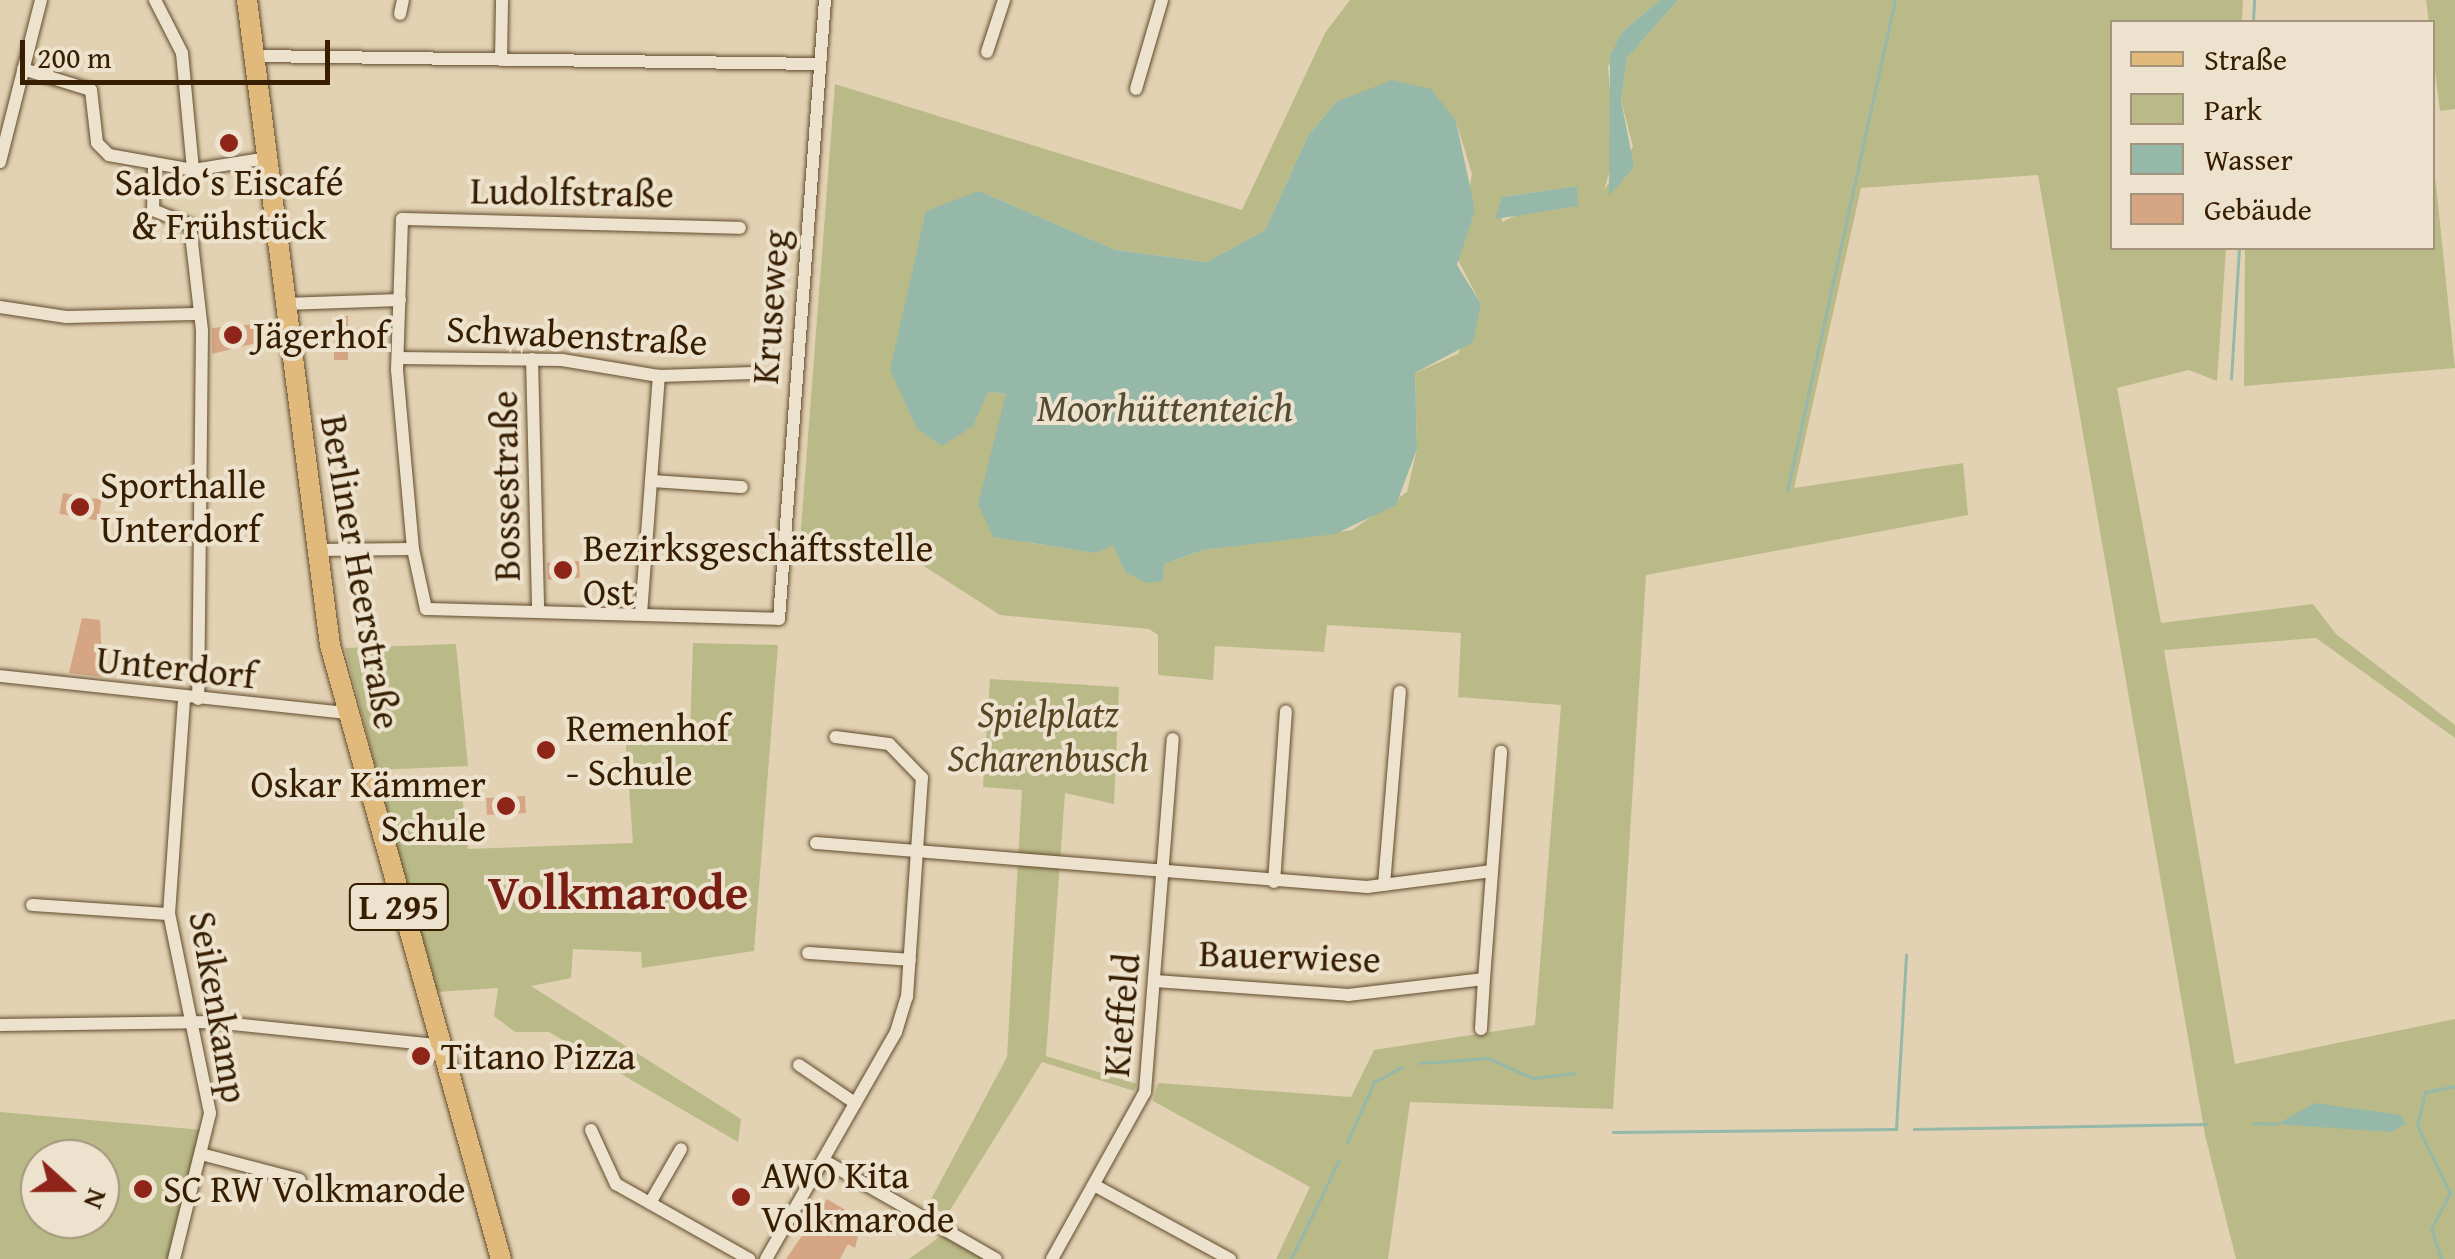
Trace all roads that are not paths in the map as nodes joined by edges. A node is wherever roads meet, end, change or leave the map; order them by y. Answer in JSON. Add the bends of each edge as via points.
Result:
{"nodes":[{"id":1,"x":41,"y":0,"type":"edge"},
{"id":2,"x":155,"y":0,"type":"edge"},
{"id":3,"x":247,"y":0,"type":"edge"},
{"id":4,"x":502,"y":0,"type":"edge"},
{"id":5,"x":824,"y":0,"type":"edge"},
{"id":6,"x":1004,"y":0,"type":"edge"},
{"id":7,"x":1162,"y":0,"type":"edge"},
{"id":8,"x":987,"y":52,"type":"dead end"},
{"id":9,"x":255,"y":56,"type":"junction"},
{"id":10,"x":501,"y":60,"type":"junction"},
{"id":11,"x":820,"y":64,"type":"junction"},
{"id":12,"x":23,"y":69,"type":"junction"},
{"id":13,"x":1136,"y":89,"type":"dead end"},
{"id":14,"x":267,"y":158,"type":"junction"},
{"id":15,"x":0,"y":162,"type":"edge"},
{"id":16,"x":154,"y":167,"type":"junction"},
{"id":17,"x":193,"y":170,"type":"junction"},
{"id":18,"x":740,"y":228,"type":"dead end"},
{"id":19,"x":400,"y":300,"type":"junction"},
{"id":20,"x":284,"y":304,"type":"junction"},
{"id":21,"x":0,"y":307,"type":"edge"},
{"id":22,"x":194,"y":314,"type":"junction"},
{"id":23,"x":398,"y":358,"type":"junction"},
{"id":24,"x":532,"y":359,"type":"junction"},
{"id":25,"x":753,"y":373,"type":"dead end"},
{"id":26,"x":658,"y":376,"type":"junction"},
{"id":27,"x":652,"y":481,"type":"junction"},
{"id":28,"x":742,"y":488,"type":"dead end"},
{"id":29,"x":413,"y":549,"type":"junction"},
{"id":30,"x":314,"y":550,"type":"junction"},
{"id":31,"x":538,"y":610,"type":"junction"},
{"id":32,"x":641,"y":614,"type":"junction"},
{"id":33,"x":0,"y":676,"type":"edge"},
{"id":34,"x":1400,"y":692,"type":"dead end"},
{"id":35,"x":191,"y":700,"type":"junction"},
{"id":36,"x":1286,"y":712,"type":"dead end"},
{"id":37,"x":346,"y":714,"type":"junction"},
{"id":38,"x":835,"y":737,"type":"dead end"},
{"id":39,"x":1173,"y":739,"type":"dead end"},
{"id":40,"x":1501,"y":752,"type":"dead end"},
{"id":41,"x":816,"y":843,"type":"dead end"},
{"id":42,"x":919,"y":851,"type":"junction"},
{"id":43,"x":1163,"y":872,"type":"junction"},
{"id":44,"x":1492,"y":872,"type":"junction"},
{"id":45,"x":1274,"y":882,"type":"junction"},
{"id":46,"x":1384,"y":885,"type":"junction"},
{"id":47,"x":32,"y":904,"type":"dead end"},
{"id":48,"x":169,"y":914,"type":"junction"},
{"id":49,"x":808,"y":953,"type":"dead end"},
{"id":50,"x":910,"y":960,"type":"junction"},
{"id":51,"x":1484,"y":979,"type":"junction"},
{"id":52,"x":1155,"y":981,"type":"junction"},
{"id":53,"x":0,"y":1025,"type":"edge"},
{"id":54,"x":190,"y":1025,"type":"junction"},
{"id":55,"x":1480,"y":1029,"type":"dead end"},
{"id":56,"x":436,"y":1045,"type":"junction"},
{"id":57,"x":799,"y":1065,"type":"dead end"},
{"id":58,"x":855,"y":1103,"type":"junction"},
{"id":59,"x":591,"y":1130,"type":"dead end"},
{"id":60,"x":682,"y":1149,"type":"dead end"},
{"id":61,"x":202,"y":1154,"type":"junction"},
{"id":62,"x":823,"y":1160,"type":"junction"},
{"id":63,"x":300,"y":1180,"type":"dead end"},
{"id":64,"x":1094,"y":1186,"type":"junction"},
{"id":65,"x":650,"y":1203,"type":"junction"},
{"id":66,"x":174,"y":1259,"type":"edge"},
{"id":67,"x":501,"y":1259,"type":"edge"},
{"id":68,"x":749,"y":1259,"type":"edge"},
{"id":69,"x":766,"y":1259,"type":"edge"},
{"id":70,"x":996,"y":1259,"type":"edge"},
{"id":71,"x":1052,"y":1259,"type":"edge"},
{"id":72,"x":1230,"y":1259,"type":"edge"}],
"edges":[{"from":1,"to":12,"type":"street"},
{"from":2,"to":17,"type":"street","via":[[182,53]]},
{"from":3,"to":9,"type":"main road","name":"Berliner Heerstraße","number":"L 295"},
{"from":4,"to":10,"type":"street"},
{"from":5,"to":11,"type":"street","name":"Kruseweg"},
{"from":6,"to":8,"type":"street"},
{"from":7,"to":13,"type":"street"},
{"from":9,"to":10,"type":"street"},
{"from":9,"to":14,"type":"main road","name":"Berliner Heerstraße","number":"L 295"},
{"from":10,"to":11,"type":"street"},
{"from":11,"to":32,"type":"street","name":"Kruseweg","via":[[779,618]]},
{"from":12,"to":15,"type":"street"},
{"from":12,"to":16,"type":"street","via":[[91,90],[97,144],[118,160]]},
{"from":14,"to":17,"type":"street"},
{"from":14,"to":20,"type":"main road","name":"Berliner Heerstraße","number":"L 295"},
{"from":16,"to":17,"type":"street"},
{"from":16,"to":22,"type":"street","name":"Seikenkamp","via":[[152,210],[190,225]]},
{"from":18,"to":19,"type":"street","name":"Ludolfstraße","via":[[402,219]]},
{"from":19,"to":20,"type":"street"},
{"from":19,"to":23,"type":"street"},
{"from":20,"to":30,"type":"main road","name":"Berliner Heerstraße","number":"L 295"},
{"from":21,"to":22,"type":"street","via":[[66,317]]},
{"from":22,"to":35,"type":"street","name":"Seikenkamp","via":[[202,330]]},
{"from":23,"to":24,"type":"street","name":"Schwabenstraße"},
{"from":23,"to":29,"type":"street"},
{"from":24,"to":26,"type":"street","name":"Schwabenstraße"},
{"from":24,"to":31,"type":"street","name":"Bossestraße"},
{"from":25,"to":26,"type":"street","name":"Schwabenstraße"},
{"from":26,"to":27,"type":"street"},
{"from":27,"to":28,"type":"street"},
{"from":27,"to":32,"type":"street"},
{"from":29,"to":30,"type":"street"},
{"from":29,"to":31,"type":"street","via":[[426,608]]},
{"from":30,"to":37,"type":"main road","name":"Berliner Heerstraße","number":"L 295"},
{"from":31,"to":32,"type":"street"},
{"from":33,"to":35,"type":"street","name":"Unterdorf"},
{"from":34,"to":46,"type":"street"},
{"from":35,"to":37,"type":"street","name":"Unterdorf"},
{"from":35,"to":48,"type":"street","name":"Seikenkamp"},
{"from":36,"to":45,"type":"street"},
{"from":37,"to":56,"type":"main road","name":"Berliner Heerstraße","number":"L 295"},
{"from":38,"to":42,"type":"street","via":[[889,744],[918,766]]},
{"from":39,"to":43,"type":"street","name":"Kieffeld"},
{"from":40,"to":44,"type":"street"},
{"from":41,"to":42,"type":"street"},
{"from":42,"to":43,"type":"street"},
{"from":42,"to":50,"type":"street"},
{"from":43,"to":45,"type":"street"},
{"from":43,"to":52,"type":"street","name":"Kieffeld"},
{"from":44,"to":46,"type":"street"},
{"from":44,"to":51,"type":"street"},
{"from":45,"to":46,"type":"street"},
{"from":47,"to":48,"type":"street"},
{"from":48,"to":54,"type":"street","name":"Seikenkamp"},
{"from":49,"to":50,"type":"street"},
{"from":50,"to":58,"type":"street","via":[[904,1017]]},
{"from":51,"to":52,"type":"street","name":"Bauerwiese","via":[[1348,995]]},
{"from":51,"to":55,"type":"street"},
{"from":52,"to":64,"type":"street","name":"Kieffeld","via":[[1146,1092]]},
{"from":53,"to":54,"type":"street"},
{"from":54,"to":56,"type":"street"},
{"from":54,"to":61,"type":"street","name":"Seikenkamp","via":[[210,1101]]},
{"from":56,"to":67,"type":"main road","name":"Berliner Heerstraße","number":"L 295"},
{"from":57,"to":58,"type":"street"},
{"from":58,"to":62,"type":"street"},
{"from":59,"to":65,"type":"street","via":[[605,1174]]},
{"from":60,"to":65,"type":"street"},
{"from":61,"to":63,"type":"street"},
{"from":61,"to":66,"type":"street","name":"Seikenkamp"},
{"from":62,"to":69,"type":"street"},
{"from":62,"to":70,"type":"street"},
{"from":64,"to":71,"type":"street","name":"Kieffeld"},
{"from":64,"to":72,"type":"street"},
{"from":65,"to":68,"type":"street"}]}
